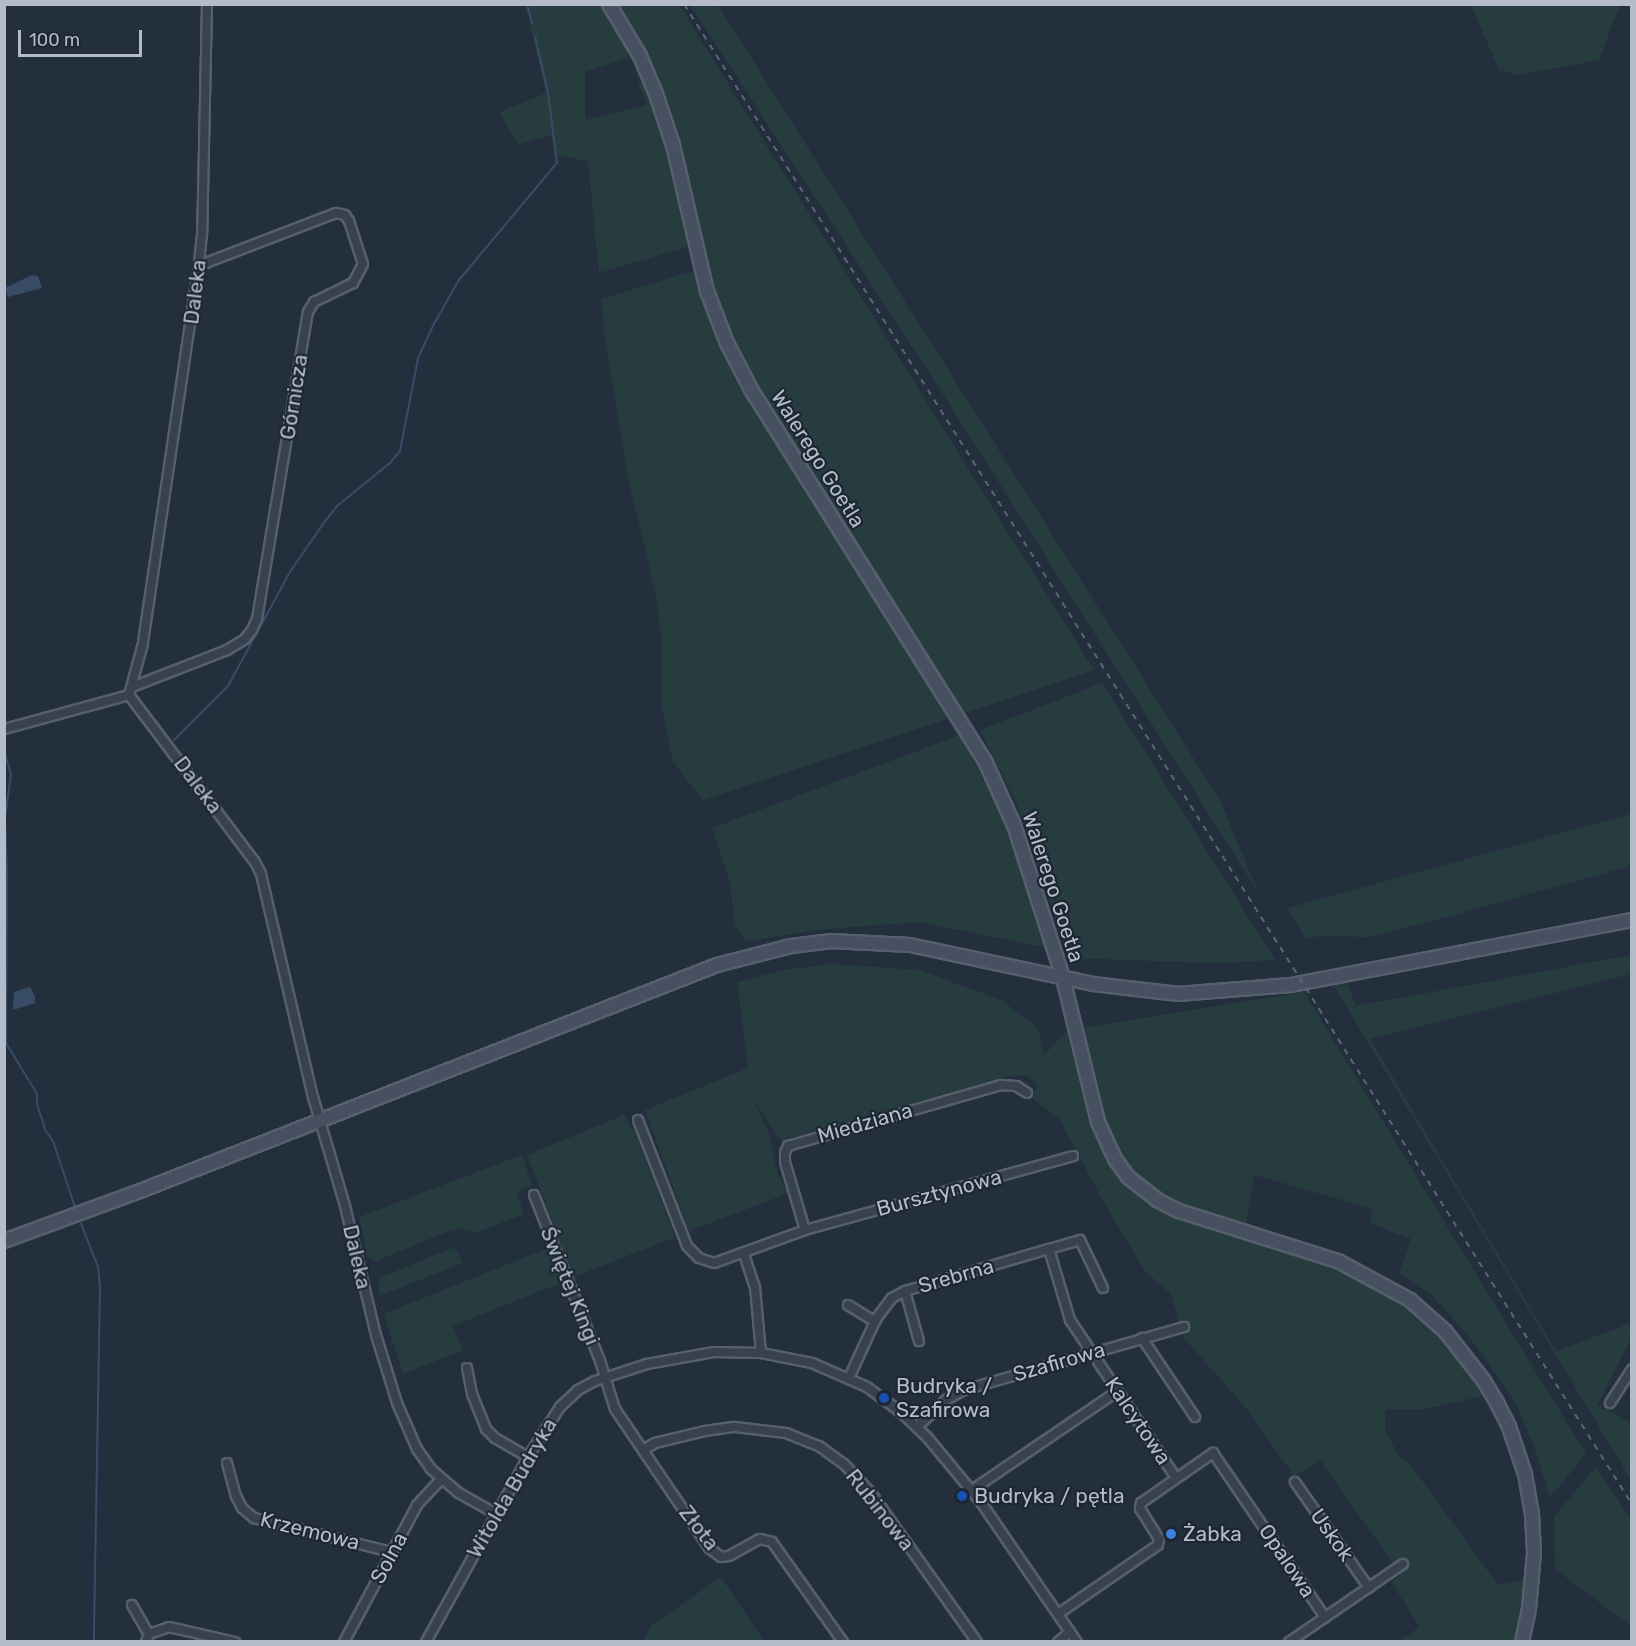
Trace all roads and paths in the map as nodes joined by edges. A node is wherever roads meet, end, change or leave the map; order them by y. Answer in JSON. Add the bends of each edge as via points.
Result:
{"nodes":[{"id":1,"x":207,"y":4,"type":"edge"},
{"id":2,"x":609,"y":4,"type":"edge"},
{"id":3,"x":199,"y":263,"type":"junction"},
{"id":4,"x":130,"y":691,"type":"junction"},
{"id":5,"x":4,"y":729,"type":"edge"},
{"id":6,"x":1632,"y":920,"type":"edge"},
{"id":7,"x":1063,"y":978,"type":"junction"},
{"id":8,"x":1027,"y":1093,"type":"dead end"},
{"id":9,"x":638,"y":1119,"type":"dead end"},
{"id":10,"x":321,"y":1120,"type":"junction"},
{"id":11,"x":1073,"y":1156,"type":"dead end"},
{"id":12,"x":534,"y":1195,"type":"dead end"},
{"id":13,"x":805,"y":1230,"type":"junction"},
{"id":14,"x":4,"y":1241,"type":"edge"},
{"id":15,"x":1049,"y":1249,"type":"junction"},
{"id":16,"x":744,"y":1254,"type":"junction"},
{"id":17,"x":1103,"y":1288,"type":"dead end"},
{"id":18,"x":904,"y":1291,"type":"junction"},
{"id":19,"x":848,"y":1305,"type":"dead end"},
{"id":20,"x":875,"y":1322,"type":"junction"},
{"id":21,"x":1184,"y":1327,"type":"dead end"},
{"id":22,"x":1142,"y":1338,"type":"junction"},
{"id":23,"x":919,"y":1341,"type":"dead end"},
{"id":24,"x":761,"y":1353,"type":"junction"},
{"id":25,"x":1093,"y":1353,"type":"junction"},
{"id":26,"x":467,"y":1368,"type":"dead end"},
{"id":27,"x":1632,"y":1369,"type":"edge"},
{"id":28,"x":604,"y":1378,"type":"junction"},
{"id":29,"x":849,"y":1378,"type":"junction"},
{"id":30,"x":1116,"y":1392,"type":"junction"},
{"id":31,"x":1610,"y":1403,"type":"dead end"},
{"id":32,"x":1195,"y":1417,"type":"dead end"},
{"id":33,"x":917,"y":1427,"type":"junction"},
{"id":34,"x":643,"y":1450,"type":"junction"},
{"id":35,"x":528,"y":1457,"type":"junction"},
{"id":36,"x":227,"y":1463,"type":"dead end"},
{"id":37,"x":1176,"y":1478,"type":"junction"},
{"id":38,"x":441,"y":1479,"type":"junction"},
{"id":39,"x":1295,"y":1482,"type":"dead end"},
{"id":40,"x":972,"y":1490,"type":"junction"},
{"id":41,"x":496,"y":1514,"type":"junction"},
{"id":42,"x":391,"y":1552,"type":"junction"},
{"id":43,"x":1403,"y":1564,"type":"dead end"},
{"id":44,"x":1369,"y":1588,"type":"junction"},
{"id":45,"x":132,"y":1605,"type":"dead end"},
{"id":46,"x":1058,"y":1614,"type":"junction"},
{"id":47,"x":1325,"y":1617,"type":"junction"},
{"id":48,"x":1070,"y":1632,"type":"junction"},
{"id":49,"x":147,"y":1638,"type":"edge"},
{"id":50,"x":235,"y":1641,"type":"edge"},
{"id":51,"x":344,"y":1641,"type":"edge"},
{"id":52,"x":426,"y":1641,"type":"edge"},
{"id":53,"x":843,"y":1641,"type":"edge"},
{"id":54,"x":977,"y":1641,"type":"edge"},
{"id":55,"x":1058,"y":1641,"type":"edge"},
{"id":56,"x":1077,"y":1641,"type":"edge"},
{"id":57,"x":1289,"y":1641,"type":"edge"},
{"id":58,"x":1522,"y":1641,"type":"edge"}],
"edges":[{"from":1,"to":3,"type":"street","name":"Daleka"},
{"from":2,"to":7,"type":"street","name":"Walerego Goetla","via":[[640,56],[656,94],[673,145],[707,291],[728,343],[765,411],[985,761],[1014,825]]},
{"from":3,"to":4,"type":"street","name":"Daleka","via":[[142,647]]},
{"from":3,"to":4,"type":"street","name":"Górnicza","via":[[336,213],[348,217],[363,264],[353,284],[314,302],[308,312],[257,619],[252,630],[227,650]]},
{"from":4,"to":5,"type":"street"},
{"from":4,"to":10,"type":"street","name":"Daleka","via":[[261,874]]},
{"from":6,"to":7,"type":"street","via":[[1291,985],[1235,992],[1155,993]]},
{"from":7,"to":10,"type":"street","via":[[910,945],[830,941],[791,946],[717,965]]},
{"from":7,"to":58,"type":"street","name":"Walerego Goetla","via":[[1098,1122],[1114,1159],[1128,1177],[1156,1200],[1179,1211],[1338,1261],[1389,1287],[1428,1314],[1484,1381],[1509,1426],[1532,1514],[1533,1578]]},
{"from":8,"to":13,"type":"street","name":"Miedziana","via":[[1016,1086],[1001,1085],[788,1146],[785,1162]]},
{"from":9,"to":16,"type":"street","name":"Bursztynowa","via":[[692,1253],[714,1263]]},
{"from":10,"to":14,"type":"street"},
{"from":10,"to":38,"type":"street","name":"Daleka","via":[[390,1381],[417,1449]]},
{"from":11,"to":13,"type":"street","name":"Bursztynowa"},
{"from":12,"to":28,"type":"street","name":"Świętej Kingi"},
{"from":13,"to":16,"type":"street","name":"Bursztynowa"},
{"from":15,"to":17,"type":"street","name":"Srebrna","via":[[1080,1240]]},
{"from":15,"to":18,"type":"street","name":"Srebrna"},
{"from":15,"to":25,"type":"street","name":"Kalcytowa","via":[[1070,1320]]},
{"from":16,"to":24,"type":"street","via":[[755,1287]]},
{"from":18,"to":20,"type":"street","name":"Srebrna","via":[[885,1306]]},
{"from":18,"to":23,"type":"street"},
{"from":19,"to":20,"type":"street"},
{"from":20,"to":29,"type":"street","name":"Srebrna"},
{"from":21,"to":22,"type":"street","name":"Szafirowa"},
{"from":22,"to":25,"type":"street","name":"Szafirowa"},
{"from":22,"to":32,"type":"street"},
{"from":24,"to":28,"type":"street","name":"Witolda Budryka","via":[[684,1355]]},
{"from":24,"to":29,"type":"street","name":"Witolda Budryka","via":[[812,1363]]},
{"from":25,"to":30,"type":"street","name":"Kalcytowa"},
{"from":25,"to":33,"type":"street","name":"Szafirowa","via":[[964,1390],[946,1400]]},
{"from":26,"to":35,"type":"street","via":[[486,1429]]},
{"from":27,"to":31,"type":"street"},
{"from":28,"to":34,"type":"street","name":"Złota","via":[[615,1409]]},
{"from":28,"to":35,"type":"street","name":"Witolda Budryka","via":[[578,1390],[560,1407]]},
{"from":29,"to":33,"type":"street","name":"Witolda Budryka","via":[[884,1398]]},
{"from":30,"to":37,"type":"street","name":"Kalcytowa"},
{"from":30,"to":40,"type":"street"},
{"from":33,"to":40,"type":"street","name":"Witolda Budryka"},
{"from":34,"to":53,"type":"street","name":"Złota","via":[[713,1552],[729,1557],[760,1539],[772,1542]]},
{"from":34,"to":54,"type":"street","name":"Rubinowa","via":[[665,1441],[735,1427],[786,1433],[819,1446],[871,1493]]},
{"from":35,"to":41,"type":"street","name":"Witolda Budryka"},
{"from":36,"to":42,"type":"street","name":"Krzemowa","via":[[236,1496],[254,1518]]},
{"from":37,"to":46,"type":"street","via":[[1140,1506],[1159,1539],[1158,1545]]},
{"from":37,"to":47,"type":"street","name":"Opalowa","via":[[1213,1453]]},
{"from":38,"to":41,"type":"street","name":"Daleka"},
{"from":38,"to":42,"type":"street","name":"Solna","via":[[417,1505]]},
{"from":39,"to":44,"type":"street","name":"Uskok"},
{"from":40,"to":46,"type":"street","name":"Witolda Budryka"},
{"from":41,"to":52,"type":"street","name":"Witolda Budryka"},
{"from":42,"to":51,"type":"street","name":"Solna"},
{"from":43,"to":44,"type":"street"},
{"from":44,"to":47,"type":"street"},
{"from":45,"to":49,"type":"street"},
{"from":46,"to":48,"type":"street","name":"Witolda Budryka"},
{"from":47,"to":57,"type":"street"},
{"from":48,"to":55,"type":"street"},
{"from":48,"to":56,"type":"street","name":"Witolda Budryka"},
{"from":49,"to":50,"type":"street","via":[[169,1627]]}]}
